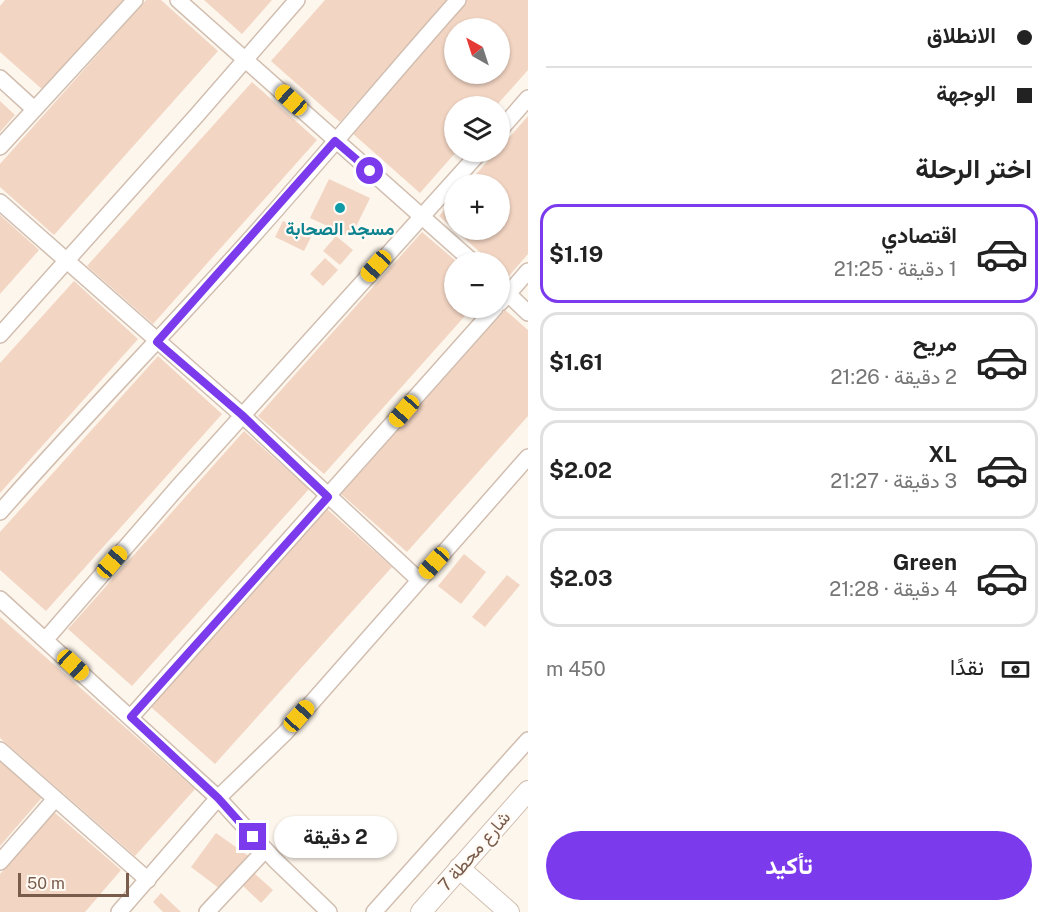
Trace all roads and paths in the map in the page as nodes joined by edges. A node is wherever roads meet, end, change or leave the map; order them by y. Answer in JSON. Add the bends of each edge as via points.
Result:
{"nodes":[{"id":1,"x":135,"y":0,"type":"edge"},
{"id":2,"x":178,"y":0,"type":"edge"},
{"id":3,"x":297,"y":0,"type":"edge"},
{"id":4,"x":458,"y":0,"type":"edge"},
{"id":5,"x":246,"y":60,"type":"junction"},
{"id":6,"x":0,"y":78,"type":"edge"},
{"id":7,"x":528,"y":98,"type":"edge"},
{"id":8,"x":34,"y":109,"type":"junction"},
{"id":9,"x":510,"y":119,"type":"edge"},
{"id":10,"x":335,"y":141,"type":"junction"},
{"id":11,"x":0,"y":147,"type":"edge"},
{"id":12,"x":471,"y":162,"type":"edge"},
{"id":13,"x":0,"y":202,"type":"edge"},
{"id":14,"x":421,"y":216,"type":"junction"},
{"id":15,"x":462,"y":252,"type":"edge"},
{"id":16,"x":66,"y":262,"type":"junction"},
{"id":17,"x":528,"y":271,"type":"edge"},
{"id":18,"x":510,"y":287,"type":"edge"},
{"id":19,"x":510,"y":300,"type":"edge"},
{"id":20,"x":528,"y":313,"type":"edge"},
{"id":21,"x":486,"y":318,"type":"edge"},
{"id":22,"x":0,"y":335,"type":"edge"},
{"id":23,"x":157,"y":342,"type":"junction"},
{"id":24,"x":242,"y":415,"type":"junction"},
{"id":25,"x":528,"y":457,"type":"edge"},
{"id":26,"x":328,"y":497,"type":"junction"},
{"id":27,"x":0,"y":512,"type":"edge"},
{"id":28,"x":419,"y":580,"type":"junction"},
{"id":29,"x":0,"y":599,"type":"edge"},
{"id":30,"x":46,"y":639,"type":"junction"},
{"id":31,"x":131,"y":717,"type":"junction"},
{"id":32,"x":528,"y":740,"type":"edge"},
{"id":33,"x":0,"y":750,"type":"edge"},
{"id":34,"x":528,"y":791,"type":"edge"},
{"id":35,"x":218,"y":798,"type":"junction"},
{"id":36,"x":54,"y":799,"type":"junction"},
{"id":37,"x":265,"y":850,"type":"junction"},
{"id":38,"x":0,"y":862,"type":"edge"},
{"id":39,"x":459,"y":868,"type":"junction"},
{"id":40,"x":148,"y":880,"type":"junction"},
{"id":41,"x":119,"y":912,"type":"edge"},
{"id":42,"x":207,"y":912,"type":"edge"},
{"id":43,"x":329,"y":912,"type":"edge"},
{"id":44,"x":374,"y":912,"type":"edge"},
{"id":45,"x":421,"y":912,"type":"edge"},
{"id":46,"x":509,"y":912,"type":"edge"}],
"edges":[{"from":1,"to":8,"type":"street"},
{"from":2,"to":5,"type":"street"},
{"from":3,"to":5,"type":"street"},
{"from":4,"to":10,"type":"street"},
{"from":5,"to":10,"type":"street"},
{"from":5,"to":16,"type":"street"},
{"from":6,"to":8,"type":"street"},
{"from":7,"to":9,"type":"street"},
{"from":8,"to":11,"type":"street"},
{"from":10,"to":14,"type":"street"},
{"from":10,"to":23,"type":"street"},
{"from":12,"to":14,"type":"street"},
{"from":13,"to":16,"type":"street"},
{"from":14,"to":15,"type":"street"},
{"from":14,"to":24,"type":"street"},
{"from":16,"to":22,"type":"street"},
{"from":16,"to":23,"type":"street"},
{"from":17,"to":18,"type":"street"},
{"from":19,"to":20,"type":"street"},
{"from":21,"to":26,"type":"street"},
{"from":23,"to":24,"type":"street"},
{"from":23,"to":27,"type":"street"},
{"from":24,"to":26,"type":"street"},
{"from":24,"to":30,"type":"street"},
{"from":25,"to":28,"type":"street"},
{"from":26,"to":28,"type":"street"},
{"from":26,"to":31,"type":"street"},
{"from":28,"to":35,"type":"street","via":[[285,733]]},
{"from":29,"to":30,"type":"street"},
{"from":30,"to":31,"type":"street"},
{"from":31,"to":35,"type":"street"},
{"from":32,"to":44,"type":"street"},
{"from":33,"to":36,"type":"street"},
{"from":34,"to":39,"type":"street","name":"شارع محطة 7"},
{"from":35,"to":37,"type":"street"},
{"from":35,"to":40,"type":"street"},
{"from":36,"to":38,"type":"street"},
{"from":36,"to":40,"type":"street"},
{"from":37,"to":42,"type":"street"},
{"from":37,"to":43,"type":"street"},
{"from":39,"to":45,"type":"street","name":"شارع محطة 7"},
{"from":39,"to":46,"type":"street"},
{"from":40,"to":41,"type":"street"}]}
